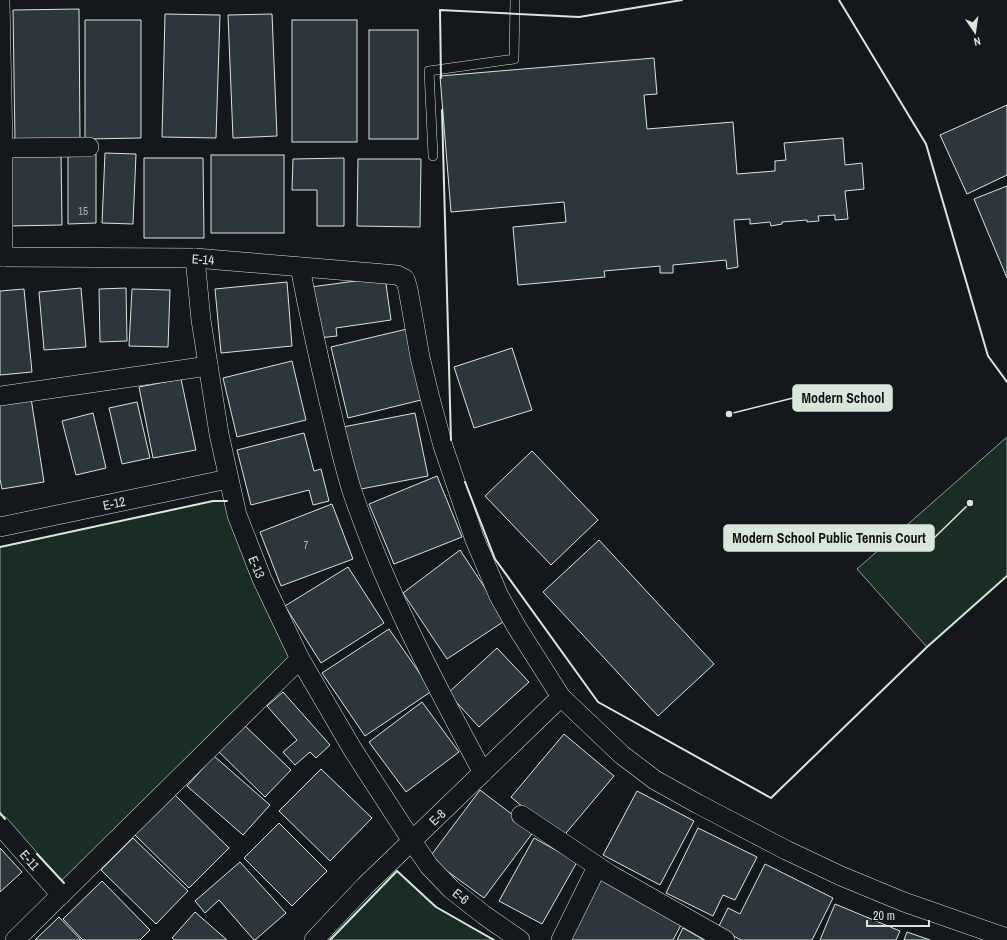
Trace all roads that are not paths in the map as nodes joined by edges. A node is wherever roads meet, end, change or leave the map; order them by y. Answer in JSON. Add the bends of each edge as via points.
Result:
{"nodes":[{"id":1,"x":0,"y":0,"type":"edge"},
{"id":2,"x":516,"y":0,"type":"edge"},
{"id":3,"x":89,"y":147,"type":"dead end"},
{"id":4,"x":3,"y":148,"type":"junction"},
{"id":5,"x":433,"y":156,"type":"dead end"},
{"id":6,"x":1,"y":257,"type":"edge"},
{"id":7,"x":195,"y":258,"type":"junction"},
{"id":8,"x":300,"y":267,"type":"junction"},
{"id":9,"x":208,"y":366,"type":"junction"},
{"id":10,"x":0,"y":396,"type":"edge"},
{"id":11,"x":228,"y":479,"type":"junction"},
{"id":12,"x":0,"y":527,"type":"edge"},
{"id":13,"x":300,"y":659,"type":"junction"},
{"id":14,"x":561,"y":697,"type":"junction"},
{"id":15,"x":483,"y":773,"type":"junction"},
{"id":16,"x":520,"y":815,"type":"dead end"},
{"id":17,"x":0,"y":825,"type":"edge"},
{"id":18,"x":412,"y":841,"type":"junction"},
{"id":19,"x":597,"y":867,"type":"junction"},
{"id":20,"x":61,"y":895,"type":"junction"},
{"id":21,"x":1000,"y":938,"type":"edge"},
{"id":22,"x":15,"y":940,"type":"edge"},
{"id":23,"x":314,"y":940,"type":"edge"},
{"id":24,"x":520,"y":940,"type":"edge"},
{"id":25,"x":561,"y":940,"type":"edge"},
{"id":26,"x":724,"y":940,"type":"edge"}],
"edges":[{"from":1,"to":4,"type":"street"},
{"from":2,"to":5,"type":"lane","via":[[514,59],[429,71]]},
{"from":3,"to":4,"type":"street"},
{"from":4,"to":6,"type":"street"},
{"from":6,"to":7,"type":"street","name":"E-14"},
{"from":7,"to":8,"type":"street","name":"E-14"},
{"from":7,"to":9,"type":"street","name":"E-13"},
{"from":8,"to":14,"type":"street","name":"E-14","via":[[396,275],[405,280],[420,357],[443,446],[475,540],[499,596]]},
{"from":8,"to":15,"type":"street","via":[[338,437],[352,490],[371,543],[447,705]]},
{"from":9,"to":10,"type":"street"},
{"from":9,"to":11,"type":"street","name":"E-13"},
{"from":11,"to":12,"type":"street","name":"E-12"},
{"from":11,"to":13,"type":"street","name":"E-13","via":[[249,548]]},
{"from":13,"to":18,"type":"street","name":"E-13","via":[[353,750]]},
{"from":13,"to":20,"type":"street"},
{"from":14,"to":15,"type":"street","name":"E-8"},
{"from":14,"to":21,"type":"street","via":[[628,760],[655,780],[698,804],[840,876]]},
{"from":15,"to":18,"type":"street","name":"E-8"},
{"from":16,"to":19,"type":"street"},
{"from":17,"to":20,"type":"street","name":"E-11"},
{"from":18,"to":23,"type":"street","name":"E-8"},
{"from":18,"to":24,"type":"street","name":"E-6","via":[[429,866],[451,889]]},
{"from":19,"to":25,"type":"street"},
{"from":19,"to":26,"type":"street"},
{"from":20,"to":22,"type":"street"}]}
